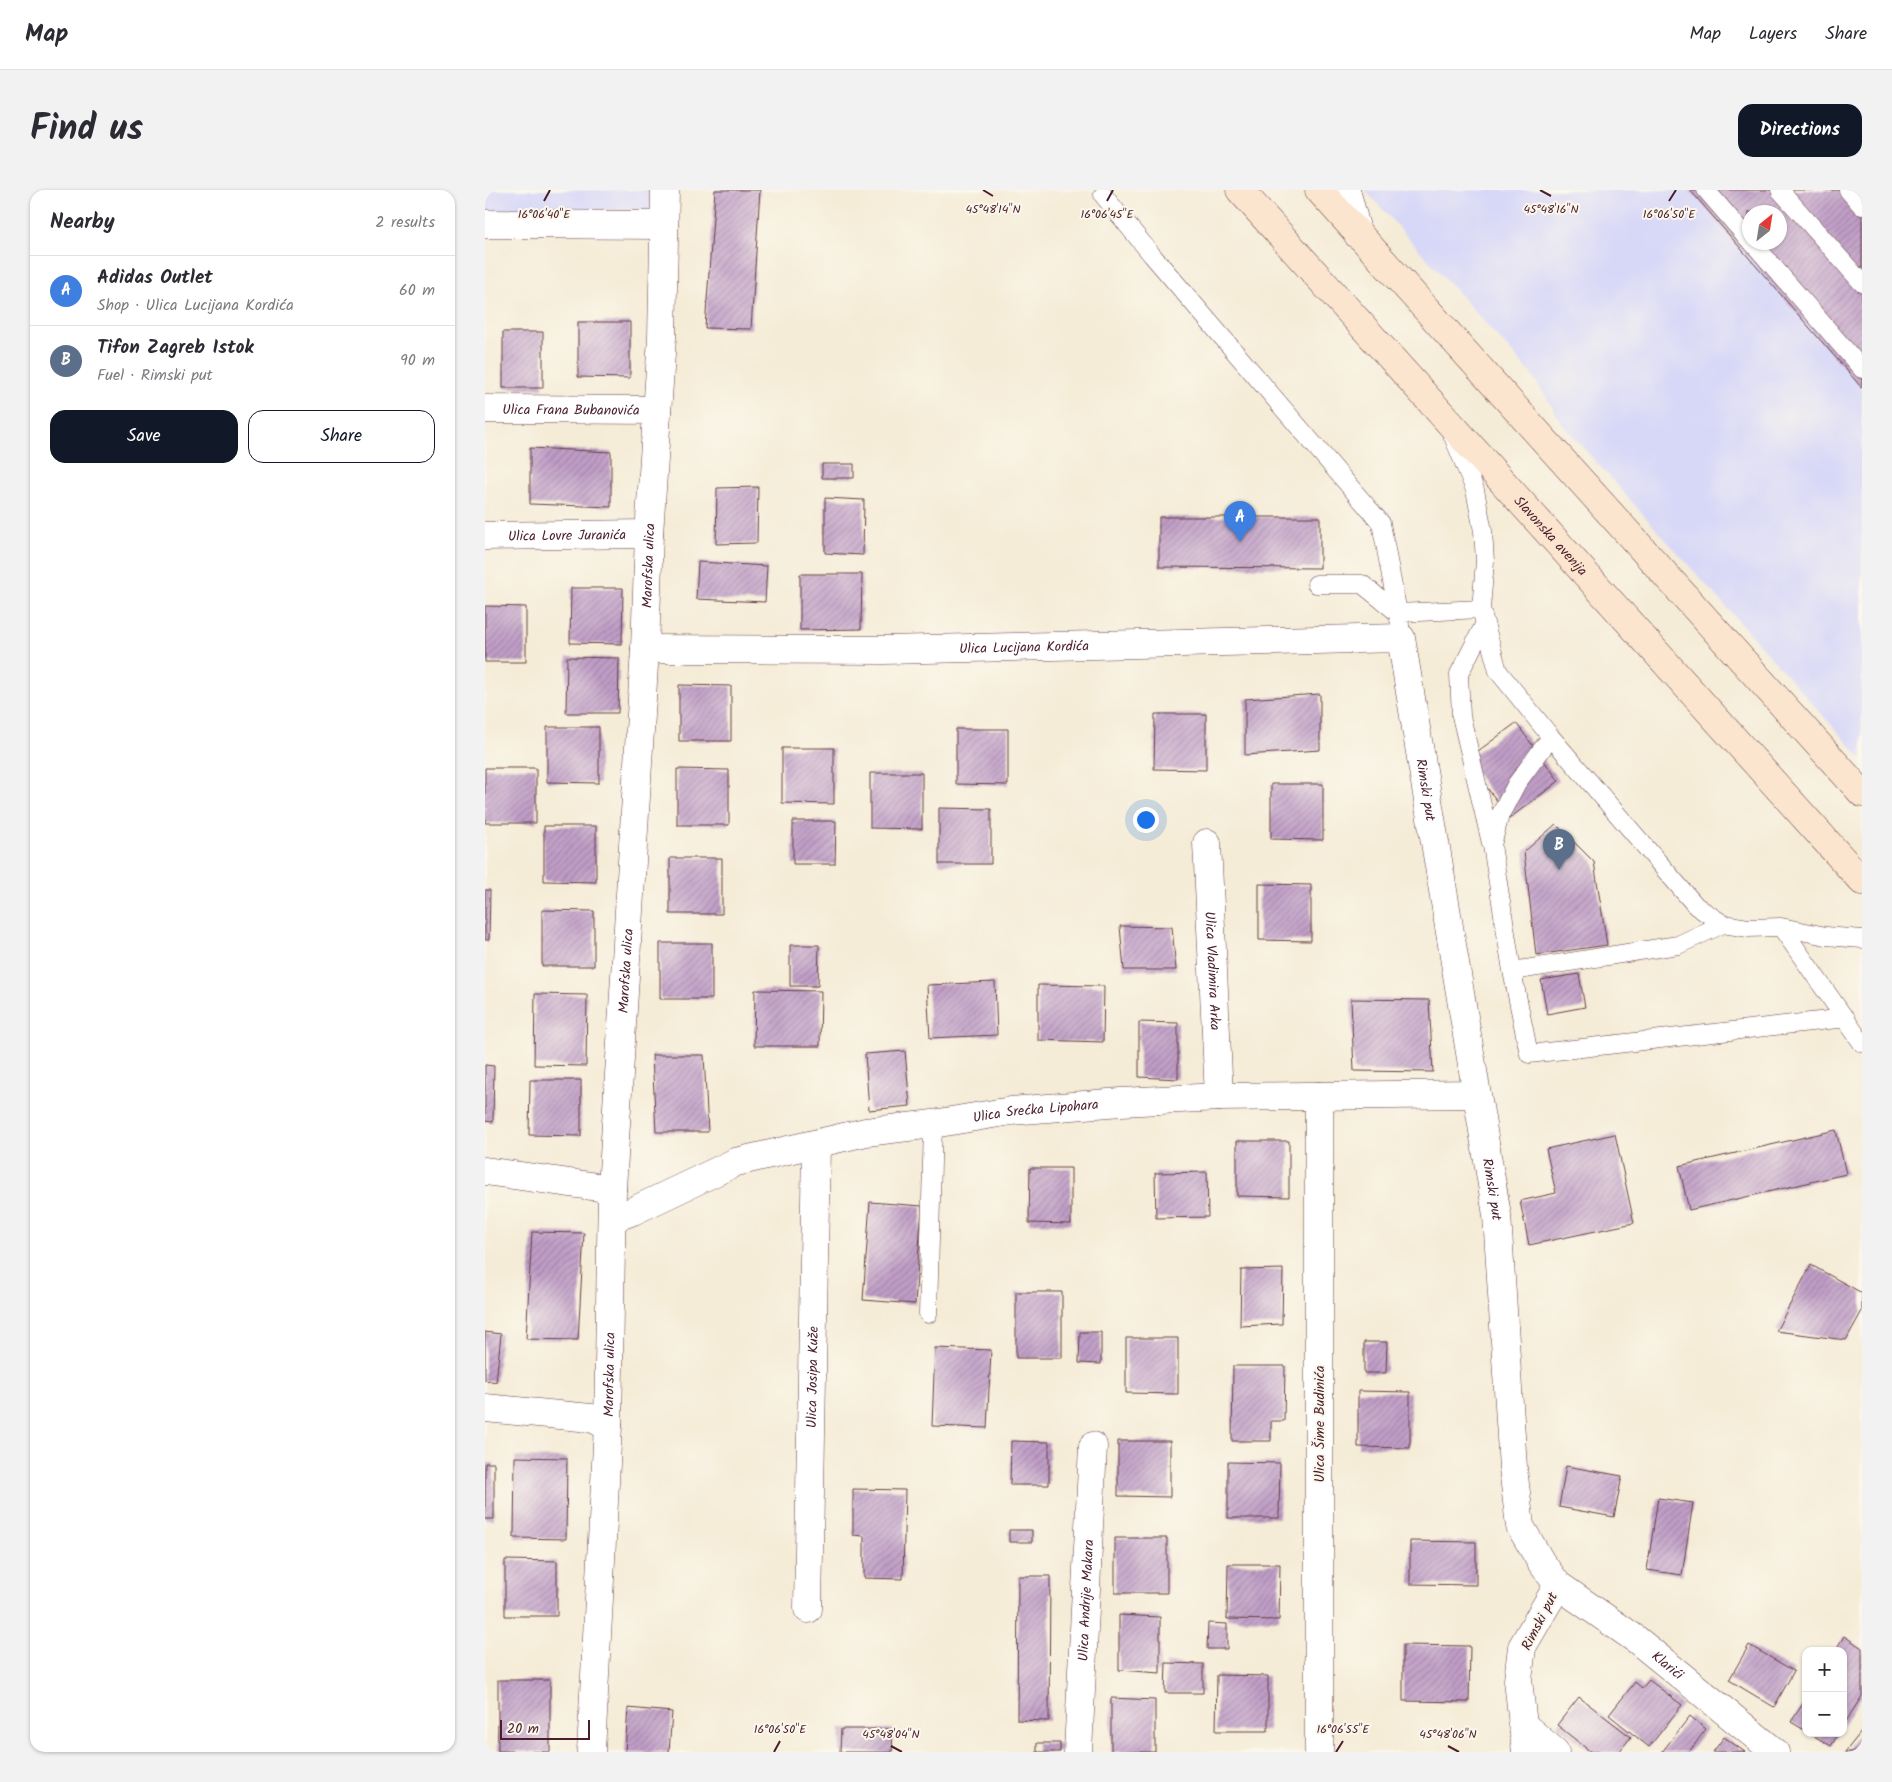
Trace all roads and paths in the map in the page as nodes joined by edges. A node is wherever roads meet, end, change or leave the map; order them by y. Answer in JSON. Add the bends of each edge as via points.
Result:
{"nodes":[{"id":1,"x":665,"y":190,"type":"edge"},
{"id":2,"x":1240,"y":190,"type":"edge"},
{"id":3,"x":1319,"y":190,"type":"edge"},
{"id":4,"x":1346,"y":190,"type":"edge"},
{"id":5,"x":1706,"y":190,"type":"edge"},
{"id":6,"x":1780,"y":190,"type":"edge"},
{"id":7,"x":1849,"y":190,"type":"edge"},
{"id":8,"x":1103,"y":195,"type":"dead end"},
{"id":9,"x":1862,"y":206,"type":"edge"},
{"id":10,"x":485,"y":224,"type":"edge"},
{"id":11,"x":664,"y":225,"type":"junction"},
{"id":12,"x":1742,"y":231,"type":"edge"},
{"id":13,"x":1358,"y":235,"type":"junction"},
{"id":14,"x":1759,"y":250,"type":"edge"},
{"id":15,"x":1862,"y":283,"type":"edge"},
{"id":16,"x":1862,"y":369,"type":"edge"},
{"id":17,"x":485,"y":409,"type":"edge"},
{"id":18,"x":657,"y":410,"type":"junction"},
{"id":19,"x":1445,"y":418,"type":"junction"},
{"id":20,"x":649,"y":534,"type":"junction"},
{"id":21,"x":485,"y":536,"type":"edge"},
{"id":22,"x":1316,"y":584,"type":"dead end"},
{"id":23,"x":1483,"y":616,"type":"junction"},
{"id":24,"x":1400,"y":626,"type":"junction"},
{"id":25,"x":645,"y":650,"type":"junction"},
{"id":26,"x":1551,"y":737,"type":"junction"},
{"id":27,"x":1862,"y":793,"type":"edge"},
{"id":28,"x":1207,"y":844,"type":"dead end"},
{"id":29,"x":1492,"y":845,"type":"junction"},
{"id":30,"x":1862,"y":881,"type":"edge"},
{"id":31,"x":1723,"y":924,"type":"junction"},
{"id":32,"x":1781,"y":927,"type":"junction"},
{"id":33,"x":1862,"y":939,"type":"edge"},
{"id":34,"x":1512,"y":971,"type":"junction"},
{"id":35,"x":1846,"y":1018,"type":"junction"},
{"id":36,"x":1862,"y":1043,"type":"edge"},
{"id":37,"x":1476,"y":1094,"type":"junction"},
{"id":38,"x":1319,"y":1096,"type":"junction"},
{"id":39,"x":1219,"y":1097,"type":"junction"},
{"id":40,"x":933,"y":1124,"type":"junction"},
{"id":41,"x":816,"y":1144,"type":"junction"},
{"id":42,"x":485,"y":1171,"type":"edge"},
{"id":43,"x":613,"y":1190,"type":"junction"},
{"id":44,"x":612,"y":1219,"type":"junction"},
{"id":45,"x":928,"y":1314,"type":"dead end"},
{"id":46,"x":485,"y":1408,"type":"edge"},
{"id":47,"x":608,"y":1425,"type":"junction"},
{"id":48,"x":1093,"y":1446,"type":"dead end"},
{"id":49,"x":1558,"y":1585,"type":"junction"},
{"id":50,"x":808,"y":1609,"type":"dead end"},
{"id":51,"x":1522,"y":1724,"type":"junction"},
{"id":52,"x":591,"y":1752,"type":"edge"},
{"id":53,"x":1078,"y":1752,"type":"edge"},
{"id":54,"x":1319,"y":1752,"type":"edge"},
{"id":55,"x":1526,"y":1752,"type":"edge"},
{"id":56,"x":1555,"y":1752,"type":"edge"},
{"id":57,"x":1775,"y":1752,"type":"edge"}],
"edges":[{"from":1,"to":11,"type":"street","name":"Marofska ulica"},
{"from":2,"to":19,"type":"main road","name":"Slavonska avenija"},
{"from":3,"to":13,"type":"main road"},
{"from":4,"to":13,"type":"street"},
{"from":5,"to":12,"type":"lane"},
{"from":6,"to":15,"type":"lane"},
{"from":7,"to":9,"type":"lane"},
{"from":8,"to":24,"type":"lane","via":[[1381,523]]},
{"from":10,"to":11,"type":"street"},
{"from":11,"to":18,"type":"street","name":"Marofska ulica"},
{"from":13,"to":27,"type":"main road"},
{"from":14,"to":16,"type":"lane"},
{"from":17,"to":18,"type":"street","name":"Ulica Frana Bubanovića"},
{"from":18,"to":20,"type":"street","name":"Marofska ulica"},
{"from":19,"to":23,"type":"lane","via":[[1475,490],[1483,531]]},
{"from":19,"to":30,"type":"main road","name":"Slavonska avenija"},
{"from":20,"to":21,"type":"street","name":"Ulica Lovre Juranića"},
{"from":20,"to":25,"type":"street","name":"Marofska ulica"},
{"from":22,"to":24,"type":"lane","via":[[1363,584]]},
{"from":23,"to":24,"type":"lane"},
{"from":23,"to":26,"type":"lane","via":[[1499,671]]},
{"from":23,"to":29,"type":"lane","via":[[1459,674],[1461,716]]},
{"from":24,"to":25,"type":"street","name":"Ulica Lucijana Kordića","via":[[884,650]]},
{"from":24,"to":37,"type":"street","name":"Rimski put"},
{"from":25,"to":43,"type":"street","name":"Marofska ulica"},
{"from":26,"to":29,"type":"lane","via":[[1517,783],[1500,814]]},
{"from":26,"to":31,"type":"lane","via":[[1696,906]]},
{"from":28,"to":39,"type":"street","name":"Ulica Vladimira Arka"},
{"from":29,"to":34,"type":"lane"},
{"from":31,"to":32,"type":"lane","via":[[1748,928]]},
{"from":31,"to":34,"type":"lane","via":[[1678,945]]},
{"from":32,"to":33,"type":"lane"},
{"from":32,"to":35,"type":"lane"},
{"from":34,"to":35,"type":"lane","via":[[1529,1054]]},
{"from":35,"to":36,"type":"lane"},
{"from":37,"to":38,"type":"street","name":"Ulica Srećka Lipohara"},
{"from":37,"to":49,"type":"street","name":"Rimski put","via":[[1497,1215],[1513,1468],[1520,1526]]},
{"from":38,"to":39,"type":"street","name":"Ulica Srećka Lipohara"},
{"from":38,"to":54,"type":"street","name":"Ulica Šime Budinića"},
{"from":39,"to":40,"type":"street","name":"Ulica Srećka Lipohara","via":[[1011,1111]]},
{"from":40,"to":41,"type":"street","name":"Ulica Srećka Lipohara","via":[[866,1132]]},
{"from":40,"to":45,"type":"lane"},
{"from":41,"to":44,"type":"street","name":"Ulica Srećka Lipohara","via":[[736,1162]]},
{"from":41,"to":50,"type":"street","name":"Ulica Josipa Kuže"},
{"from":42,"to":43,"type":"street"},
{"from":43,"to":44,"type":"street","name":"Marofska ulica"},
{"from":44,"to":47,"type":"street","name":"Marofska ulica"},
{"from":46,"to":47,"type":"street","via":[[591,1418]]},
{"from":47,"to":52,"type":"street","name":"Marofska ulica"},
{"from":48,"to":53,"type":"street","name":"Ulica Andrije Makara"},
{"from":49,"to":51,"type":"street","name":"Rimski put","via":[[1522,1646],[1518,1680]]},
{"from":49,"to":57,"type":"street","name":"Klarići","via":[[1637,1640]]},
{"from":51,"to":55,"type":"street","name":"Rimski put"},
{"from":51,"to":56,"type":"street"}]}
